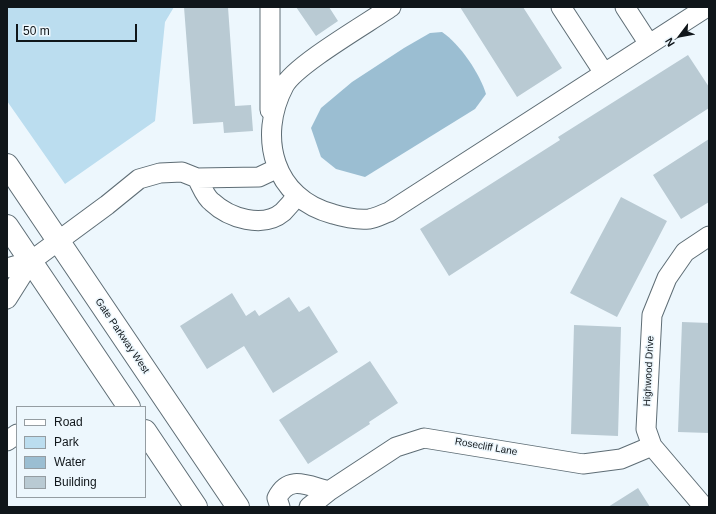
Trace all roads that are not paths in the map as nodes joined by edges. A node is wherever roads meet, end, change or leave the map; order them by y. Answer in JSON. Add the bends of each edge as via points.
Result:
{"nodes":[{"id":1,"x":270,"y":7,"type":"edge"},
{"id":2,"x":391,"y":7,"type":"edge"},
{"id":3,"x":561,"y":7,"type":"edge"},
{"id":4,"x":626,"y":7,"type":"edge"},
{"id":5,"x":705,"y":15,"type":"edge"},
{"id":6,"x":649,"y":44,"type":"junction"},
{"id":7,"x":604,"y":73,"type":"junction"},
{"id":8,"x":271,"y":129,"type":"junction"},
{"id":9,"x":7,"y":165,"type":"edge"},
{"id":10,"x":278,"y":168,"type":"junction"},
{"id":11,"x":197,"y":178,"type":"junction"},
{"id":12,"x":297,"y":195,"type":"junction"},
{"id":13,"x":7,"y":226,"type":"edge"},
{"id":14,"x":709,"y":236,"type":"edge"},
{"id":15,"x":58,"y":241,"type":"junction"},
{"id":16,"x":31,"y":261,"type":"junction"},
{"id":17,"x":7,"y":268,"type":"edge"},
{"id":18,"x":7,"y":299,"type":"edge"},
{"id":19,"x":128,"y":406,"type":"edge"},
{"id":20,"x":146,"y":432,"type":"edge"},
{"id":21,"x":16,"y":435,"type":"edge"},
{"id":22,"x":7,"y":441,"type":"edge"},
{"id":23,"x":652,"y":446,"type":"junction"},
{"id":24,"x":330,"y":491,"type":"junction"},
{"id":25,"x":196,"y":507,"type":"edge"},
{"id":26,"x":238,"y":507,"type":"edge"},
{"id":27,"x":280,"y":507,"type":"edge"},
{"id":28,"x":309,"y":507,"type":"edge"},
{"id":29,"x":704,"y":507,"type":"edge"}],
"edges":[{"from":1,"to":8,"type":"street"},
{"from":2,"to":8,"type":"street","via":[[299,69],[285,84],[276,104]]},
{"from":3,"to":7,"type":"street"},
{"from":4,"to":6,"type":"street"},
{"from":5,"to":6,"type":"street"},
{"from":6,"to":7,"type":"street"},
{"from":7,"to":12,"type":"street","via":[[390,212],[371,218],[352,219],[309,205]]},
{"from":8,"to":10,"type":"street","via":[[273,157]]},
{"from":9,"to":15,"type":"main road","name":"Gate Parkway West"},
{"from":10,"to":11,"type":"street","via":[[259,177]]},
{"from":10,"to":12,"type":"street","via":[[287,187]]},
{"from":11,"to":12,"type":"street","via":[[211,202],[236,217],[254,221],[271,218],[283,212]]},
{"from":11,"to":15,"type":"street","via":[[182,172],[160,173],[139,179]]},
{"from":13,"to":16,"type":"main road"},
{"from":14,"to":23,"type":"street","name":"Highwood Drive","via":[[685,252],[667,278],[652,315],[646,429]]},
{"from":15,"to":16,"type":"street"},
{"from":15,"to":26,"type":"main road","name":"Gate Parkway West"},
{"from":16,"to":17,"type":"street"},
{"from":16,"to":18,"type":"street"},
{"from":16,"to":19,"type":"main road"},
{"from":20,"to":25,"type":"main road"},
{"from":21,"to":22,"type":"street"},
{"from":23,"to":24,"type":"street","name":"Rosecliff Lane","via":[[621,459],[583,464],[424,438],[396,447]]},
{"from":23,"to":29,"type":"street","name":"Highwood Drive"},
{"from":24,"to":27,"type":"street","via":[[293,483],[282,488],[277,498]]},
{"from":24,"to":28,"type":"street","name":"Rosecliff Lane"}]}
